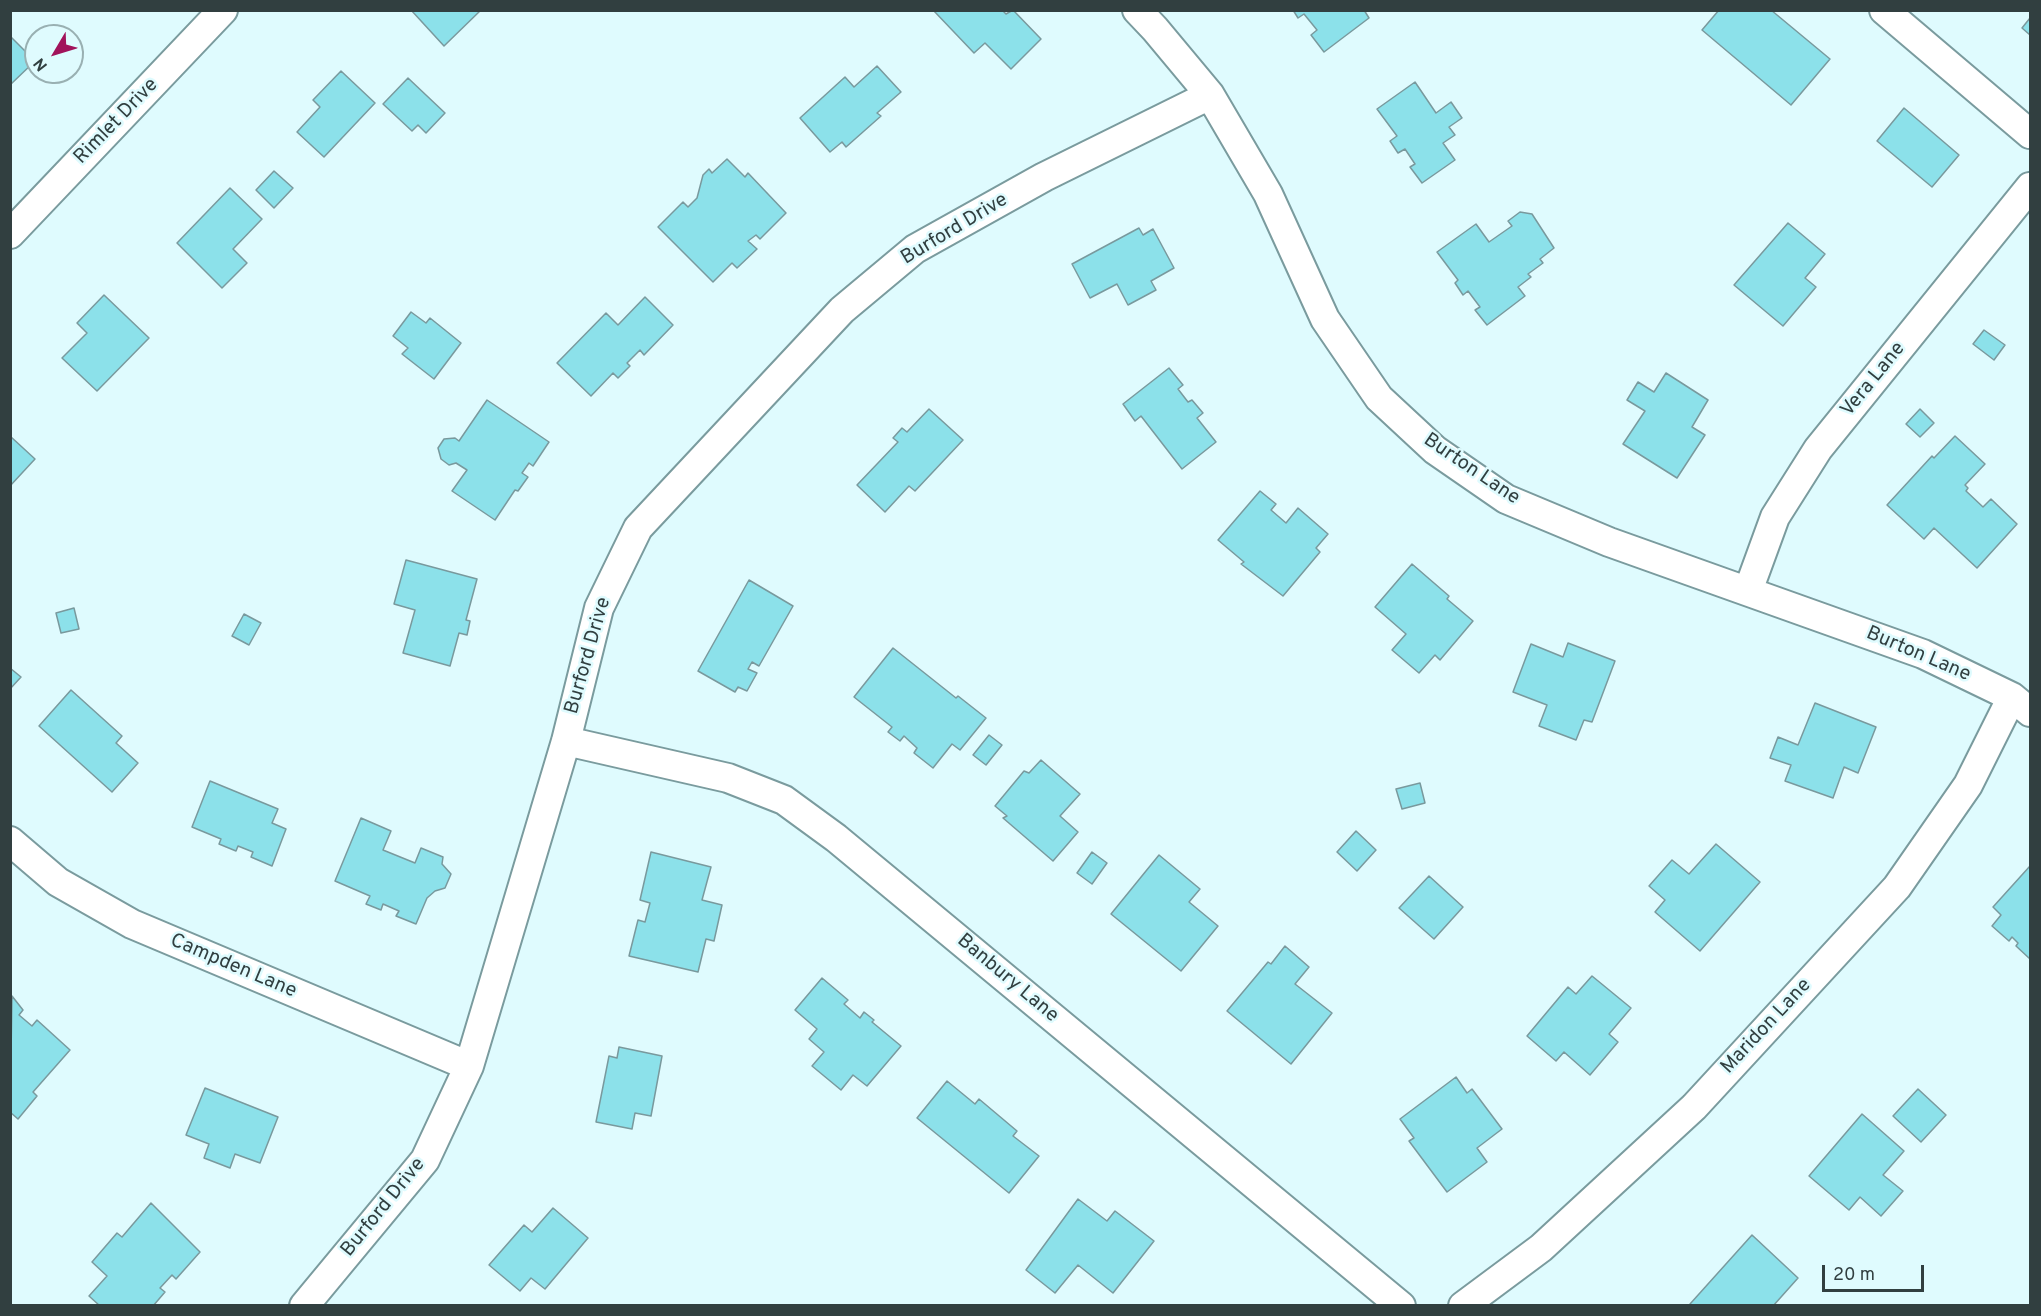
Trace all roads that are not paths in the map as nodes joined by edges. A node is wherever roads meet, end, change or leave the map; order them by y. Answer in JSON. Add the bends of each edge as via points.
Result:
{"nodes":[{"id":1,"x":223,"y":10,"type":"edge"},
{"id":2,"x":1137,"y":10,"type":"edge"},
{"id":3,"x":1896,"y":14,"type":"edge"},
{"id":4,"x":1210,"y":94,"type":"junction"},
{"id":5,"x":2031,"y":134,"type":"edge"},
{"id":6,"x":2031,"y":187,"type":"edge"},
{"id":7,"x":10,"y":234,"type":"edge"},
{"id":8,"x":1748,"y":591,"type":"junction"},
{"id":9,"x":2021,"y":705,"type":"edge"},
{"id":10,"x":566,"y":741,"type":"junction"},
{"id":11,"x":10,"y":841,"type":"edge"},
{"id":12,"x":470,"y":1066,"type":"junction"},
{"id":13,"x":303,"y":1305,"type":"edge"},
{"id":14,"x":1401,"y":1305,"type":"edge"},
{"id":15,"x":1463,"y":1305,"type":"edge"}],
"edges":[{"from":1,"to":7,"type":"street","name":"Rimlet Drive"},
{"from":2,"to":4,"type":"street","name":"Burton Lane"},
{"from":3,"to":5,"type":"street"},
{"from":4,"to":8,"type":"street","name":"Burton Lane","via":[[1268,194],[1325,319],[1379,398],[1435,450],[1506,499],[1609,542]]},
{"from":4,"to":10,"type":"street","name":"Burford Drive","via":[[1044,177],[915,249],[842,310],[638,528],[598,608]]},
{"from":6,"to":8,"type":"street","name":"Vera Lane","via":[[1818,449],[1775,517]]},
{"from":8,"to":9,"type":"street","name":"Burton Lane","via":[[1923,654]]},
{"from":9,"to":15,"type":"street","name":"Maridon Lane","via":[[1897,886],[1695,1107],[1541,1248]]},
{"from":10,"to":12,"type":"street","name":"Burford Drive"},
{"from":10,"to":14,"type":"street","name":"Banbury Lane","via":[[728,778],[784,800],[836,838]]},
{"from":11,"to":12,"type":"street","name":"Campden Lane","via":[[58,882],[132,924]]},
{"from":12,"to":13,"type":"street","name":"Burford Drive","via":[[425,1160]]}]}
